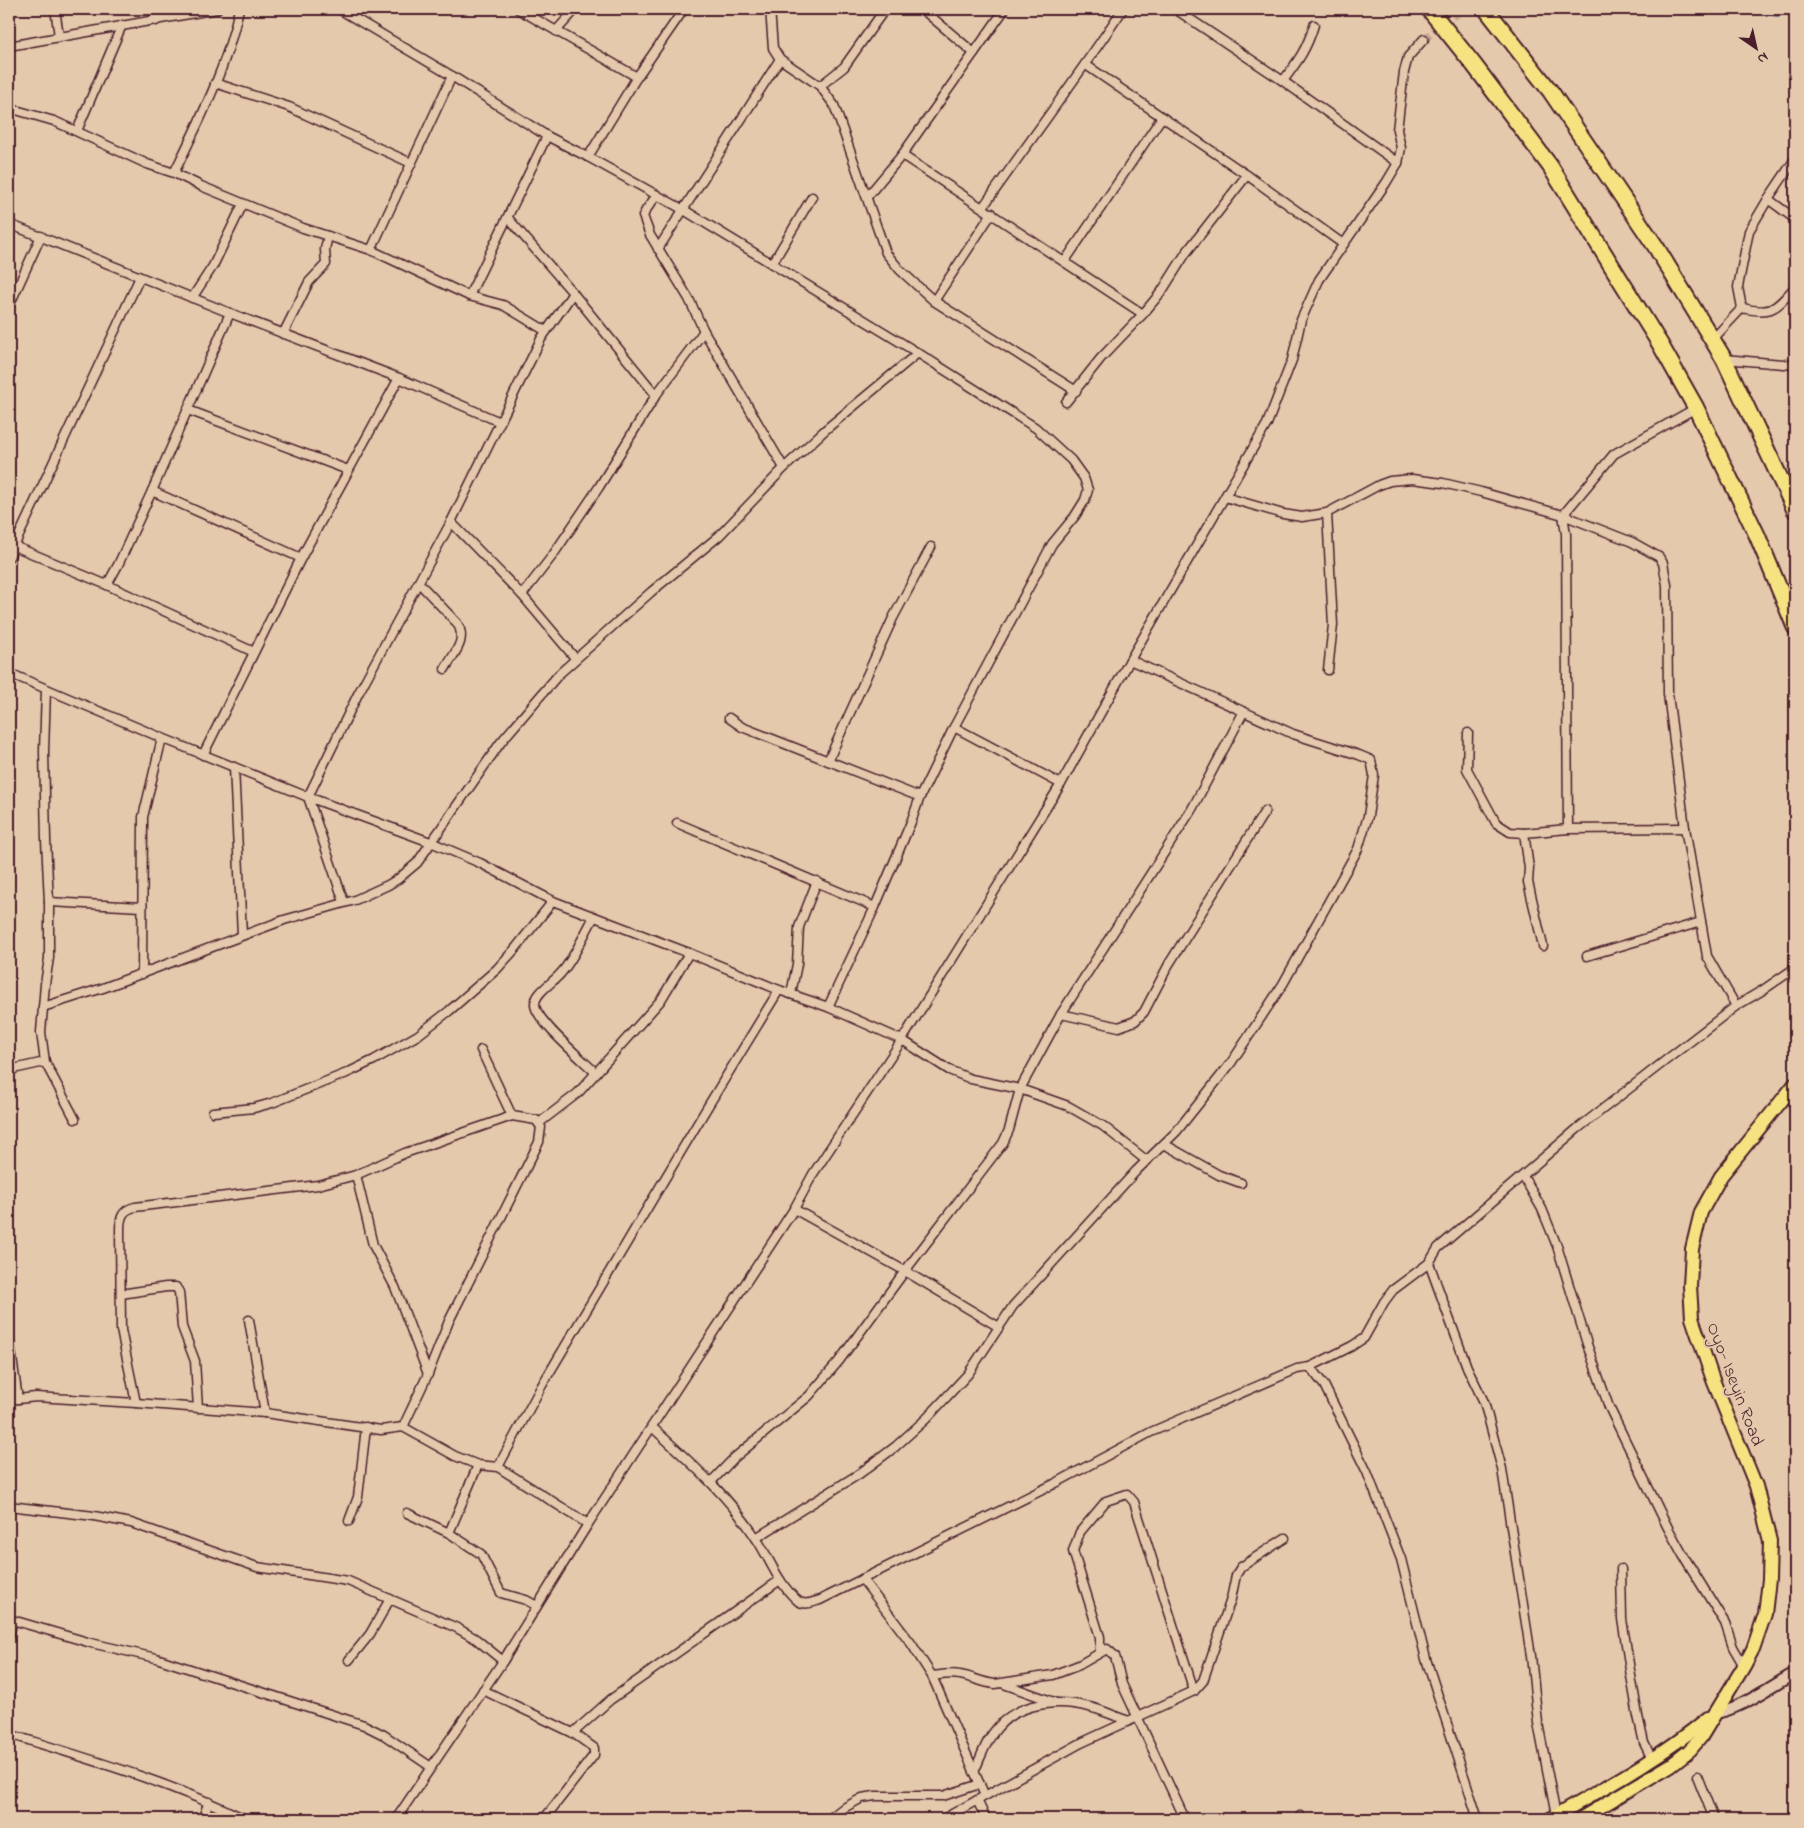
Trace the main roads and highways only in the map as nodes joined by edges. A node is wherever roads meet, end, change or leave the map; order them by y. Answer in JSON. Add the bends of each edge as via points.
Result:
{"nodes":[{"id":1,"x":1429,"y":9,"type":"edge"},
{"id":2,"x":1486,"y":9,"type":"edge"},
{"id":3,"x":1795,"y":509,"type":"edge"},
{"id":4,"x":1795,"y":627,"type":"edge"},
{"id":5,"x":1795,"y":1084,"type":"edge"},
{"id":6,"x":1714,"y":1713,"type":"junction"},
{"id":7,"x":1553,"y":1817,"type":"edge"},
{"id":8,"x":1580,"y":1819,"type":"edge"}],
"edges":[{"from":1,"to":4,"type":"highway","via":[[1550,166],[1660,344],[1696,408],[1757,534]]},
{"from":2,"to":3,"type":"highway","via":[[1552,92],[1656,247],[1724,359]]},
{"from":5,"to":6,"type":"main road","name":"Oyo- Iseyin Road","via":[[1720,1176],[1702,1212],[1692,1249],[1692,1318],[1756,1486],[1770,1542],[1770,1579],[1753,1649]]},
{"from":6,"to":7,"type":"main road","via":[[1652,1759]]},
{"from":6,"to":8,"type":"main road","via":[[1690,1750],[1671,1765]]}]}
